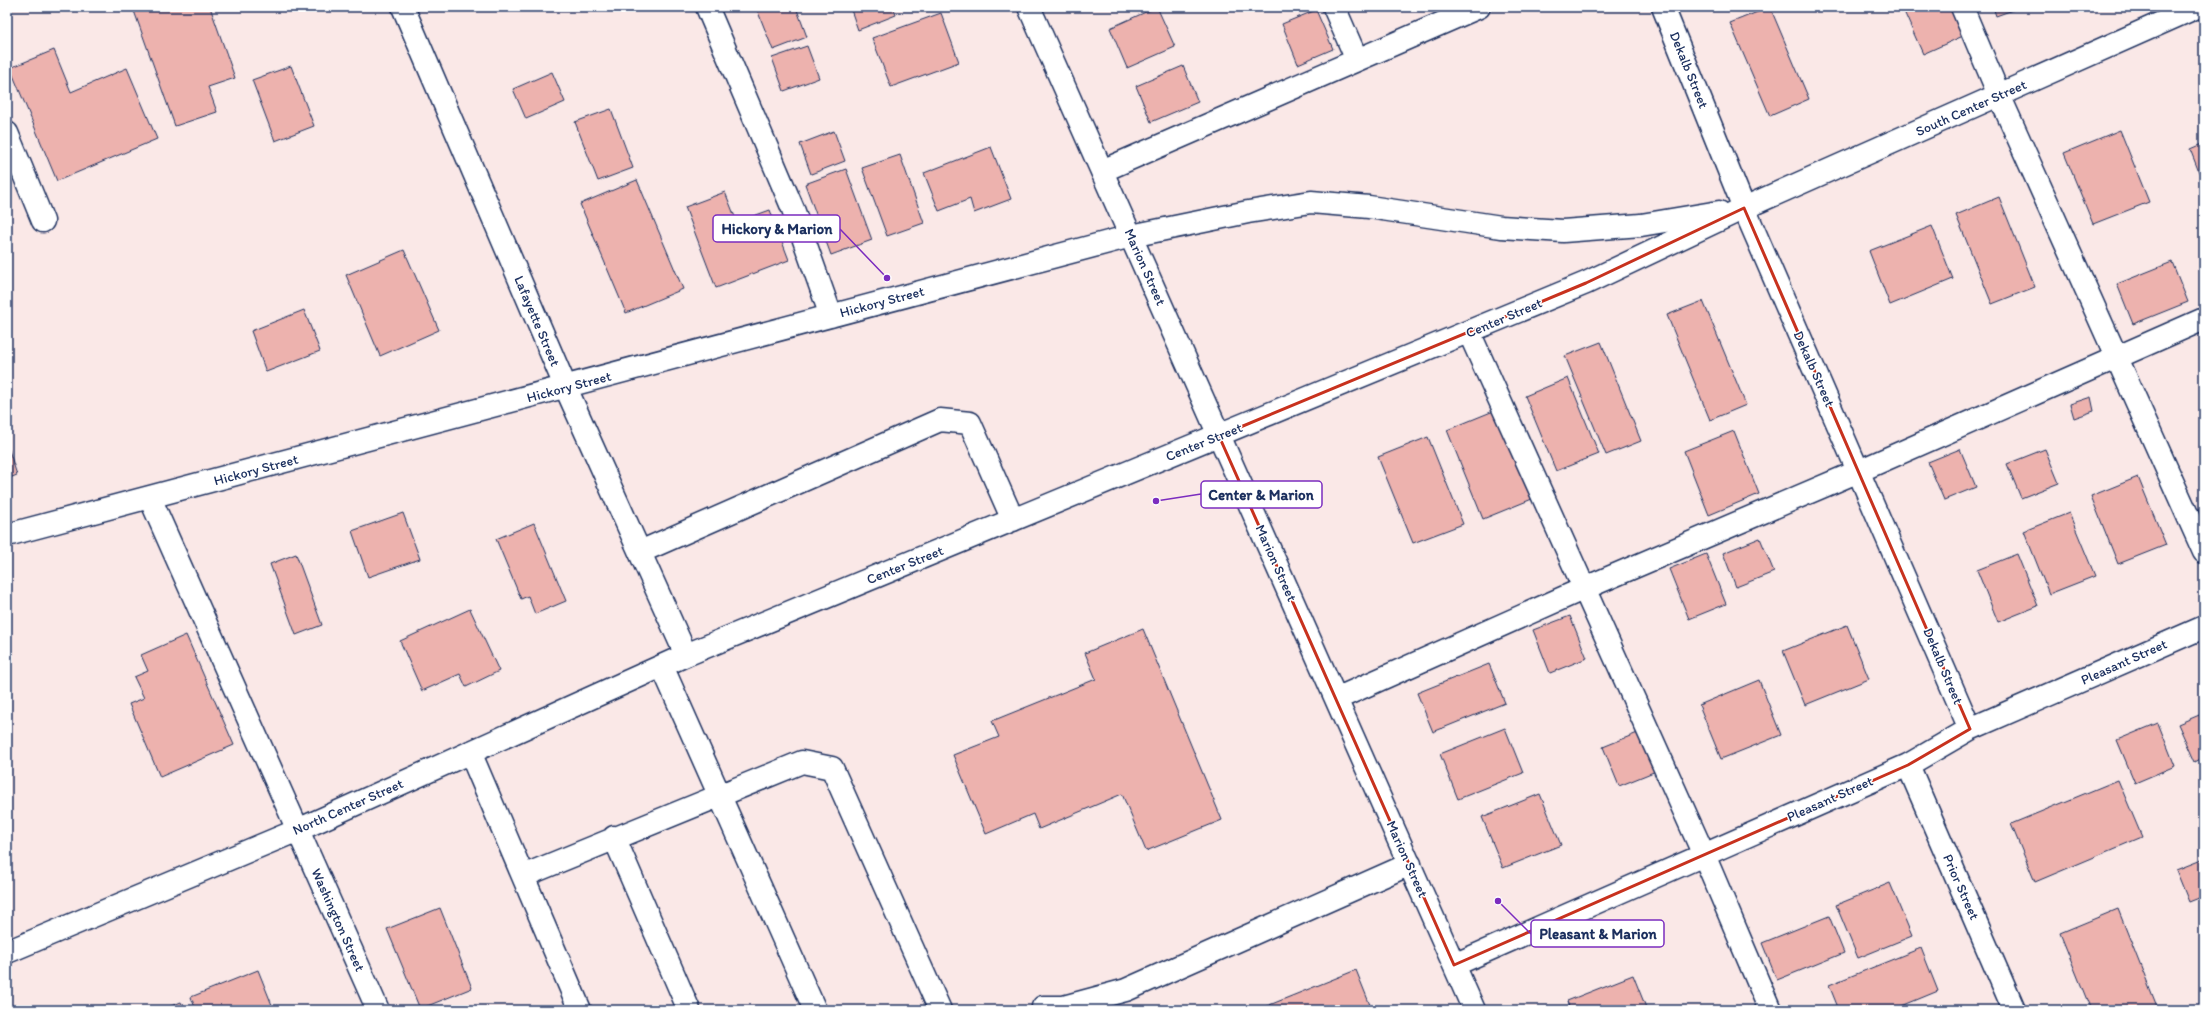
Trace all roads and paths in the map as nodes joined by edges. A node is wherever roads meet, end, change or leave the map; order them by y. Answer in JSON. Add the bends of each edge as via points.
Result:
{"nodes":[{"id":1,"x":403,"y":7,"type":"edge"},
{"id":2,"x":707,"y":7,"type":"edge"},
{"id":3,"x":1029,"y":7,"type":"edge"},
{"id":4,"x":1334,"y":7,"type":"edge"},
{"id":5,"x":1479,"y":7,"type":"edge"},
{"id":6,"x":1663,"y":7,"type":"edge"},
{"id":7,"x":1962,"y":7,"type":"edge"},
{"id":8,"x":2197,"y":7,"type":"edge"},
{"id":9,"x":1357,"y":60,"type":"junction"},
{"id":10,"x":1999,"y":95,"type":"junction"},
{"id":11,"x":7,"y":133,"type":"edge"},
{"id":12,"x":1102,"y":171,"type":"junction"},
{"id":13,"x":1744,"y":208,"type":"junction"},
{"id":14,"x":43,"y":220,"type":"dead end"},
{"id":15,"x":1131,"y":236,"type":"junction"},
{"id":16,"x":831,"y":316,"type":"junction"},
{"id":17,"x":2204,"y":319,"type":"edge"},
{"id":18,"x":1470,"y":332,"type":"junction"},
{"id":19,"x":2115,"y":357,"type":"junction"},
{"id":20,"x":566,"y":388,"type":"junction"},
{"id":21,"x":1219,"y":436,"type":"junction"},
{"id":22,"x":1859,"y":471,"type":"junction"},
{"id":23,"x":150,"y":498,"type":"junction"},
{"id":24,"x":1013,"y":520,"type":"junction"},
{"id":25,"x":7,"y":535,"type":"edge"},
{"id":26,"x":640,"y":552,"type":"junction"},
{"id":27,"x":2204,"y":552,"type":"edge"},
{"id":28,"x":1585,"y":588,"type":"junction"},
{"id":29,"x":2204,"y":627,"type":"edge"},
{"id":30,"x":686,"y":655,"type":"junction"},
{"id":31,"x":662,"y":666,"type":"junction"},
{"id":32,"x":1336,"y":699,"type":"junction"},
{"id":33,"x":1970,"y":729,"type":"junction"},
{"id":34,"x":470,"y":752,"type":"junction"},
{"id":35,"x":1908,"y":764,"type":"junction"},
{"id":36,"x":720,"y":795,"type":"junction"},
{"id":37,"x":298,"y":830,"type":"junction"},
{"id":38,"x":614,"y":837,"type":"junction"},
{"id":39,"x":1704,"y":855,"type":"junction"},
{"id":40,"x":1410,"y":864,"type":"junction"},
{"id":41,"x":523,"y":876,"type":"junction"},
{"id":42,"x":7,"y":952,"type":"edge"},
{"id":43,"x":1454,"y":964,"type":"junction"},
{"id":44,"x":1043,"y":1007,"type":"dead end"},
{"id":45,"x":378,"y":1010,"type":"edge"},
{"id":46,"x":580,"y":1010,"type":"edge"},
{"id":47,"x":689,"y":1010,"type":"edge"},
{"id":48,"x":815,"y":1010,"type":"edge"},
{"id":49,"x":940,"y":1010,"type":"edge"},
{"id":50,"x":1474,"y":1010,"type":"edge"},
{"id":51,"x":1770,"y":1010,"type":"edge"},
{"id":52,"x":2014,"y":1010,"type":"edge"}],
"edges":[{"from":1,"to":20,"type":"street","name":"Lafayette Street"},
{"from":2,"to":16,"type":"street","via":[[793,209]]},
{"from":3,"to":12,"type":"street","name":"Marion Street"},
{"from":4,"to":9,"type":"street"},
{"from":5,"to":9,"type":"street"},
{"from":6,"to":13,"type":"street","name":"Dekalb Street"},
{"from":7,"to":10,"type":"street"},
{"from":8,"to":10,"type":"street","name":"South Center Street"},
{"from":9,"to":12,"type":"street"},
{"from":10,"to":13,"type":"street","name":"South Center Street"},
{"from":10,"to":19,"type":"street"},
{"from":11,"to":14,"type":"street"},
{"from":12,"to":15,"type":"street","name":"Marion Street"},
{"from":13,"to":15,"type":"street","via":[[1641,225],[1563,231],[1501,227],[1369,207],[1311,202]]},
{"from":13,"to":18,"type":"street","name":"Center Street","via":[[1586,283]]},
{"from":13,"to":22,"type":"street","name":"Dekalb Street"},
{"from":15,"to":16,"type":"street","name":"Hickory Street"},
{"from":15,"to":21,"type":"street","name":"Marion Street"},
{"from":16,"to":20,"type":"street","name":"Hickory Street"},
{"from":17,"to":19,"type":"street"},
{"from":18,"to":21,"type":"street","name":"Center Street"},
{"from":18,"to":28,"type":"street"},
{"from":19,"to":22,"type":"street"},
{"from":19,"to":27,"type":"street"},
{"from":20,"to":23,"type":"street","name":"Hickory Street"},
{"from":20,"to":26,"type":"street","name":"Lafayette Street"},
{"from":21,"to":24,"type":"street","name":"Center Street"},
{"from":21,"to":32,"type":"street","name":"Marion Street"},
{"from":22,"to":28,"type":"street"},
{"from":22,"to":33,"type":"street","name":"Dekalb Street"},
{"from":23,"to":25,"type":"street","name":"Hickory Street"},
{"from":23,"to":37,"type":"street","name":"Washington Street"},
{"from":24,"to":26,"type":"street","via":[[970,424],[940,420]]},
{"from":24,"to":30,"type":"street","name":"Center Street"},
{"from":26,"to":30,"type":"street","name":"Lafayette Street"},
{"from":28,"to":32,"type":"street"},
{"from":28,"to":39,"type":"street"},
{"from":29,"to":33,"type":"street","name":"Pleasant Street"},
{"from":30,"to":31,"type":"street","name":"North Center Street"},
{"from":31,"to":34,"type":"street","name":"North Center Street"},
{"from":31,"to":36,"type":"street"},
{"from":32,"to":40,"type":"street","name":"Marion Street"},
{"from":33,"to":35,"type":"street","name":"Pleasant Street"},
{"from":34,"to":37,"type":"street","name":"North Center Street"},
{"from":34,"to":41,"type":"street"},
{"from":35,"to":39,"type":"street","name":"Pleasant Street"},
{"from":35,"to":52,"type":"street","name":"Prior Street"},
{"from":36,"to":38,"type":"street"},
{"from":36,"to":48,"type":"street"},
{"from":36,"to":49,"type":"street","via":[[802,762],[832,768]]},
{"from":37,"to":42,"type":"street","name":"North Center Street"},
{"from":37,"to":45,"type":"street","name":"Washington Street"},
{"from":38,"to":41,"type":"street"},
{"from":38,"to":47,"type":"street"},
{"from":39,"to":43,"type":"street","name":"Pleasant Street"},
{"from":39,"to":51,"type":"street"},
{"from":40,"to":43,"type":"street","name":"Marion Street"},
{"from":40,"to":44,"type":"street","via":[[1126,990],[1063,1007]]},
{"from":41,"to":46,"type":"street"},
{"from":43,"to":50,"type":"street","name":"Marion Street"}]}
